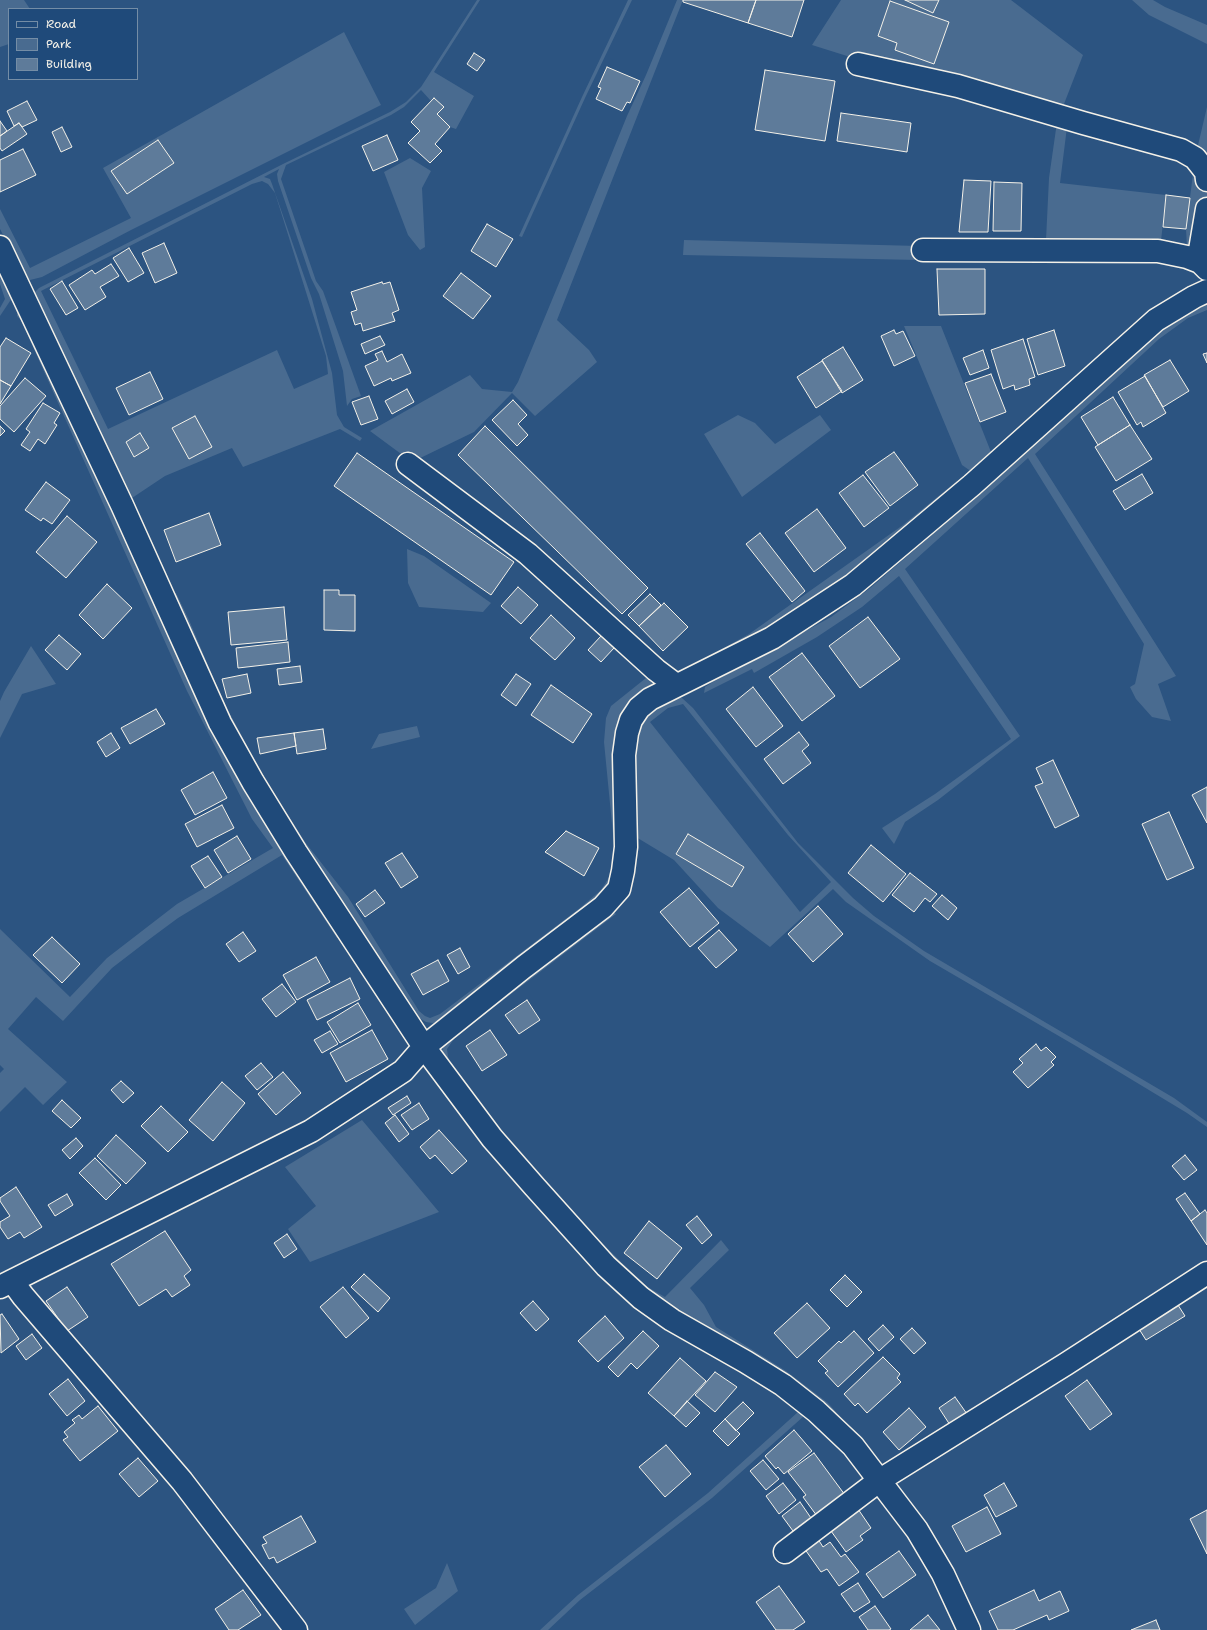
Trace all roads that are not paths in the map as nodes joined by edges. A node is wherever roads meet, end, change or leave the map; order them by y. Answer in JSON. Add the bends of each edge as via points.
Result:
{"nodes":[{"id":1,"x":858,"y":64,"type":"dead end"},
{"id":2,"x":1207,"y":180,"type":"edge"},
{"id":3,"x":1207,"y":209,"type":"edge"},
{"id":4,"x":0,"y":247,"type":"edge"},
{"id":5,"x":923,"y":250,"type":"dead end"},
{"id":6,"x":1204,"y":266,"type":"edge"},
{"id":7,"x":1207,"y":291,"type":"edge"},
{"id":8,"x":408,"y":464,"type":"dead end"},
{"id":9,"x":676,"y":685,"type":"junction"},
{"id":10,"x":424,"y":1047,"type":"junction"},
{"id":11,"x":1207,"y":1273,"type":"edge"},
{"id":12,"x":6,"y":1284,"type":"edge"},
{"id":13,"x":880,"y":1480,"type":"junction"},
{"id":14,"x":786,"y":1552,"type":"dead end"},
{"id":15,"x":296,"y":1630,"type":"edge"},
{"id":16,"x":969,"y":1630,"type":"edge"}],
"edges":[{"from":1,"to":2,"type":"street","via":[[958,86],[1181,150],[1195,158],[1206,172]]},
{"from":3,"to":6,"type":"street","via":[[1200,250]]},
{"from":4,"to":10,"type":"street","via":[[122,505],[220,723],[296,852]]},
{"from":5,"to":6,"type":"street","via":[[1158,251],[1187,257]]},
{"from":7,"to":9,"type":"street","via":[[1156,320],[972,486],[853,585],[772,638]]},
{"from":8,"to":9,"type":"street","via":[[528,554],[656,670]]},
{"from":9,"to":10,"type":"street","via":[[639,708],[631,720],[627,733],[624,755],[626,847],[618,889],[604,907]]},
{"from":10,"to":12,"type":"street","via":[[403,1071],[311,1131]]},
{"from":10,"to":13,"type":"street","via":[[492,1138],[606,1266],[641,1298],[672,1320],[783,1385],[816,1411],[853,1446]]},
{"from":11,"to":13,"type":"street"},
{"from":12,"to":15,"type":"street","via":[[23,1296],[182,1481]]},
{"from":13,"to":14,"type":"street"},
{"from":13,"to":16,"type":"street","via":[[917,1530],[943,1574]]}]}
